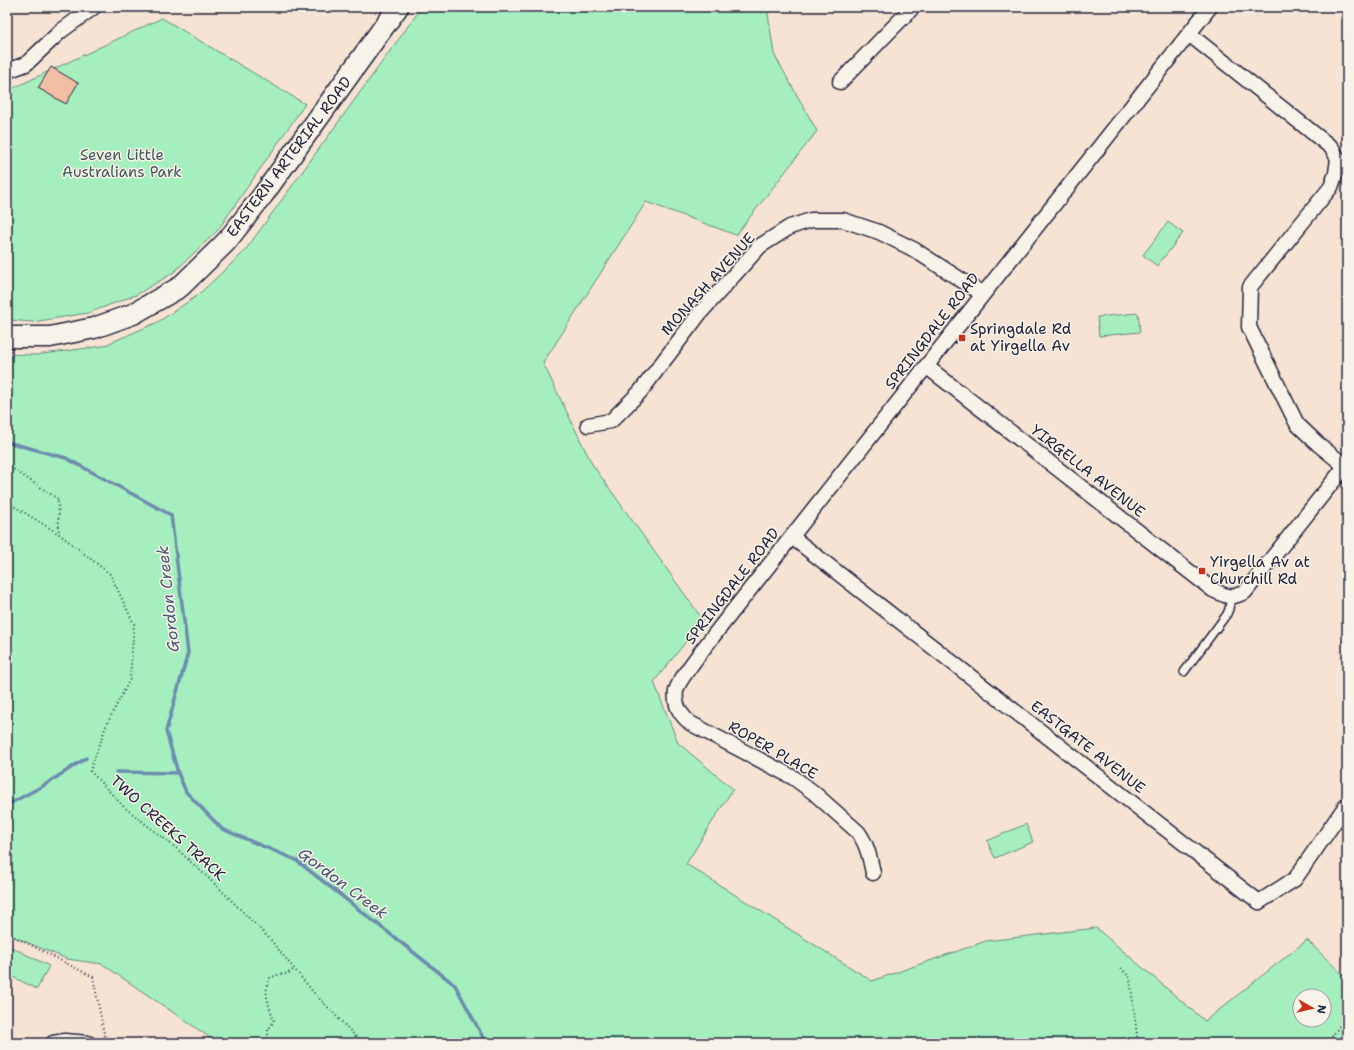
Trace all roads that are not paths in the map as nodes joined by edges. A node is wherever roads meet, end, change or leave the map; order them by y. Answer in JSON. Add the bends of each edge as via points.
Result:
{"nodes":[{"id":1,"x":94,"y":7,"type":"edge"},
{"id":2,"x":398,"y":7,"type":"edge"},
{"id":3,"x":914,"y":7,"type":"edge"},
{"id":4,"x":1210,"y":7,"type":"edge"},
{"id":5,"x":1189,"y":34,"type":"junction"},
{"id":6,"x":7,"y":69,"type":"edge"},
{"id":7,"x":840,"y":82,"type":"dead end"},
{"id":8,"x":1343,"y":158,"type":"edge"},
{"id":9,"x":983,"y":294,"type":"junction"},
{"id":10,"x":7,"y":337,"type":"edge"},
{"id":11,"x":926,"y":366,"type":"junction"},
{"id":12,"x":588,"y":425,"type":"dead end"},
{"id":13,"x":1346,"y":465,"type":"edge"},
{"id":14,"x":792,"y":537,"type":"junction"},
{"id":15,"x":1231,"y":597,"type":"junction"},
{"id":16,"x":1184,"y":672,"type":"dead end"},
{"id":17,"x":682,"y":678,"type":"joint"},
{"id":18,"x":1347,"y":804,"type":"edge"},
{"id":19,"x":873,"y":873,"type":"dead end"},
{"id":20,"x":53,"y":1043,"type":"edge"},
{"id":21,"x":83,"y":1043,"type":"edge"}],
"edges":[{"from":1,"to":6,"type":"street","via":[[61,32],[26,64]]},
{"from":2,"to":10,"type":"main road","name":"EASTERN ARTERIAL ROAD","via":[[263,196],[226,242],[180,287],[133,314],[94,328],[50,337]]},
{"from":3,"to":7,"type":"street"},
{"from":4,"to":5,"type":"street","name":"SPRINGDALE ROAD"},
{"from":5,"to":8,"type":"street"},
{"from":5,"to":9,"type":"street","name":"SPRINGDALE ROAD"},
{"from":8,"to":13,"type":"street","via":[[1331,187],[1250,287],[1249,327],[1297,424]]},
{"from":9,"to":11,"type":"street","name":"SPRINGDALE ROAD"},
{"from":9,"to":12,"type":"street","name":"MONASH AVENUE","via":[[880,232],[843,220],[811,220],[790,227],[760,246],[700,313],[640,392],[611,421]]},
{"from":11,"to":14,"type":"street","name":"SPRINGDALE ROAD"},
{"from":11,"to":15,"type":"street","name":"YIRGELLA AVENUE","via":[[1213,590]]},
{"from":13,"to":15,"type":"street","via":[[1245,592]]},
{"from":14,"to":17,"type":"street","name":"SPRINGDALE ROAD"},
{"from":14,"to":18,"type":"street","name":"EASTGATE AVENUE","via":[[1259,902],[1295,879]]},
{"from":15,"to":16,"type":"lane","via":[[1227,614]]},
{"from":17,"to":19,"type":"street","name":"ROPER PLACE","via":[[676,690],[676,699],[677,708],[683,716],[690,723],[794,778],[813,792],[858,832],[868,848]]},
{"from":20,"to":21,"type":"street"}]}
